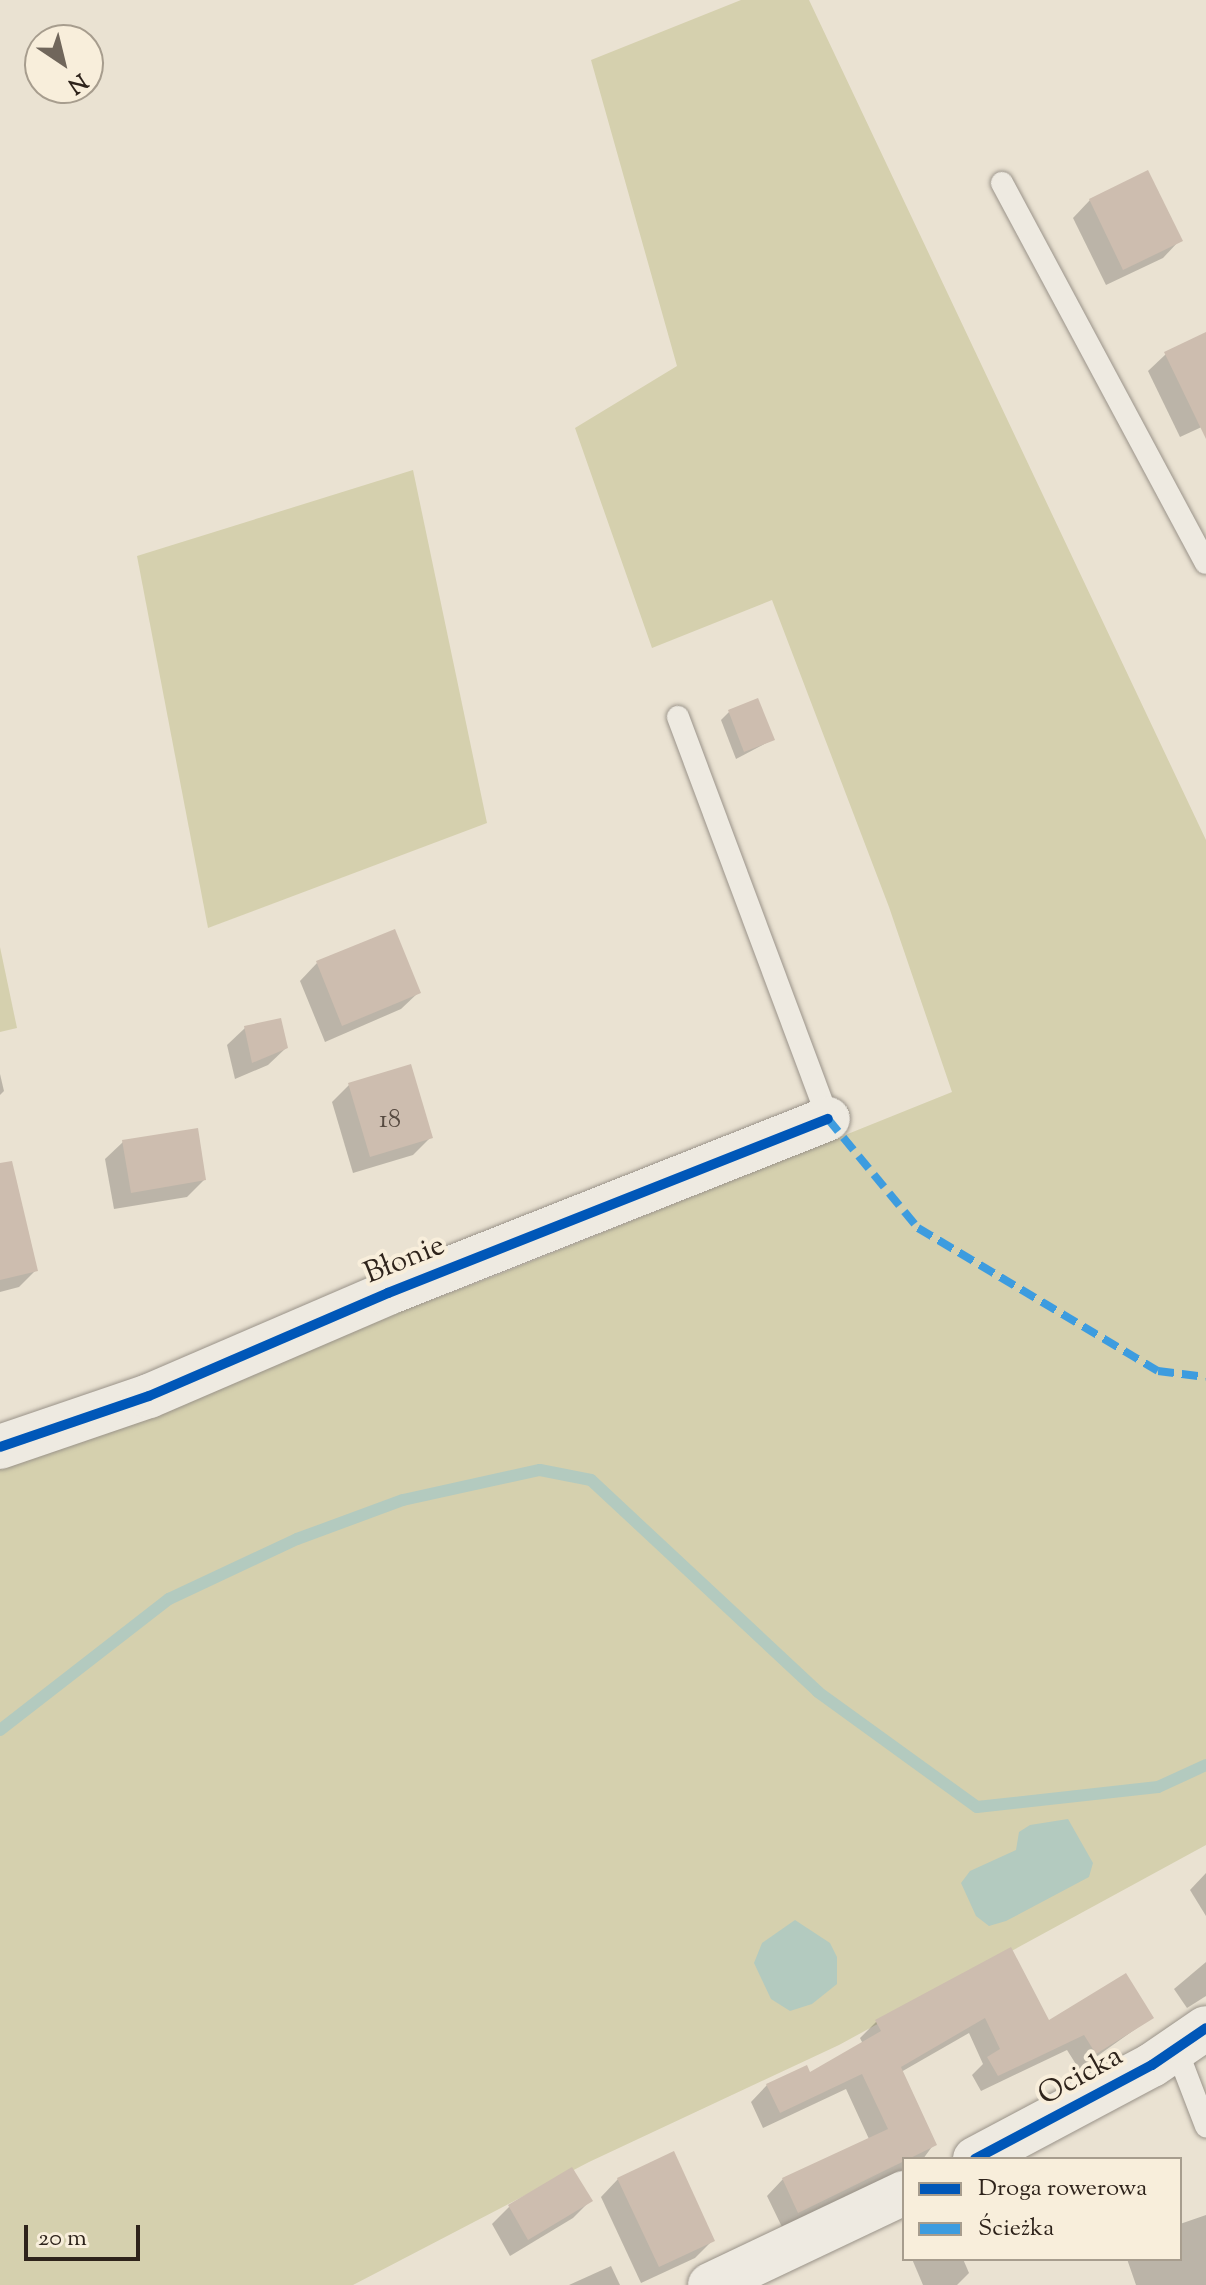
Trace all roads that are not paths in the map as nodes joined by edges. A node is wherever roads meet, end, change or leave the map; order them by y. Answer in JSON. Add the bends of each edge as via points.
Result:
{"nodes":[{"id":1,"x":1002,"y":183,"type":"dead end"},
{"id":2,"x":1206,"y":563,"type":"edge"},
{"id":3,"x":678,"y":717,"type":"dead end"},
{"id":4,"x":828,"y":1119,"type":"joint"},
{"id":5,"x":0,"y":1447,"type":"edge"},
{"id":6,"x":1191,"y":2038,"type":"edge"},
{"id":7,"x":1206,"y":2126,"type":"edge"},
{"id":8,"x":979,"y":2157,"type":"edge"},
{"id":9,"x":902,"y":2194,"type":"edge"},
{"id":10,"x":710,"y":2285,"type":"edge"}],
"edges":[{"from":1,"to":2,"type":"lane"},
{"from":3,"to":4,"type":"lane"},
{"from":4,"to":5,"type":"street","name":"Błonie","via":[[388,1293],[149,1396]]},
{"from":6,"to":7,"type":"lane"},
{"from":6,"to":8,"type":"street","name":"Ocicka","via":[[1038,2129]]},
{"from":9,"to":10,"type":"street"}]}
